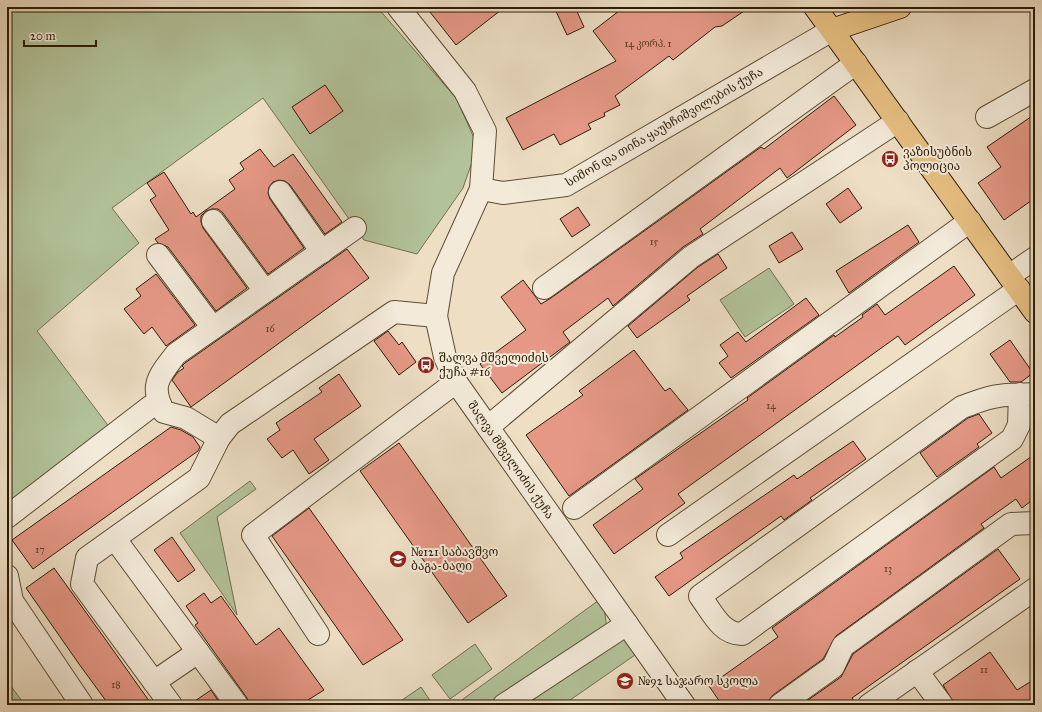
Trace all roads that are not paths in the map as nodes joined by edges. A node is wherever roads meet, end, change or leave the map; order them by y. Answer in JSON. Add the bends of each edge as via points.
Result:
{"nodes":[{"id":1,"x":398,"y":7,"type":"edge"},
{"id":2,"x":815,"y":7,"type":"edge"},
{"id":3,"x":836,"y":7,"type":"edge"},
{"id":4,"x":900,"y":7,"type":"edge"},
{"id":5,"x":832,"y":30,"type":"junction"},
{"id":6,"x":856,"y":63,"type":"junction"},
{"id":7,"x":1035,"y":90,"type":"edge"},
{"id":8,"x":987,"y":117,"type":"dead end"},
{"id":9,"x":898,"y":121,"type":"junction"},
{"id":10,"x":481,"y":189,"type":"junction"},
{"id":11,"x":280,"y":192,"type":"dead end"},
{"id":12,"x":213,"y":221,"type":"dead end"},
{"id":13,"x":970,"y":221,"type":"junction"},
{"id":14,"x":355,"y":228,"type":"dead end"},
{"id":15,"x":322,"y":252,"type":"junction"},
{"id":16,"x":158,"y":255,"type":"dead end"},
{"id":17,"x":1035,"y":258,"type":"edge"},
{"id":18,"x":1014,"y":282,"type":"junction"},
{"id":19,"x":544,"y":288,"type":"dead end"},
{"id":20,"x":265,"y":291,"type":"junction"},
{"id":21,"x":1035,"y":312,"type":"edge"},
{"id":22,"x":436,"y":316,"type":"junction"},
{"id":23,"x":213,"y":328,"type":"junction"},
{"id":24,"x":456,"y":382,"type":"junction"},
{"id":25,"x":1027,"y":394,"type":"edge"},
{"id":26,"x":160,"y":405,"type":"junction"},
{"id":27,"x":488,"y":427,"type":"junction"},
{"id":28,"x":219,"y":438,"type":"junction"},
{"id":29,"x":574,"y":508,"type":"dead end"},
{"id":30,"x":7,"y":517,"type":"edge"},
{"id":31,"x":1035,"y":523,"type":"edge"},
{"id":32,"x":668,"y":535,"type":"dead end"},
{"id":33,"x":115,"y":539,"type":"junction"},
{"id":34,"x":7,"y":576,"type":"edge"},
{"id":35,"x":1035,"y":589,"type":"edge"},
{"id":36,"x":627,"y":624,"type":"junction"},
{"id":37,"x":318,"y":634,"type":"dead end"},
{"id":38,"x":198,"y":652,"type":"junction"},
{"id":39,"x":917,"y":671,"type":"junction"},
{"id":40,"x":154,"y":682,"type":"junction"},
{"id":41,"x":82,"y":705,"type":"edge"},
{"id":42,"x":171,"y":705,"type":"edge"},
{"id":43,"x":237,"y":705,"type":"edge"},
{"id":44,"x":504,"y":705,"type":"edge"},
{"id":45,"x":684,"y":705,"type":"edge"},
{"id":46,"x":780,"y":705,"type":"edge"},
{"id":47,"x":869,"y":705,"type":"edge"},
{"id":48,"x":942,"y":705,"type":"edge"}],
"edges":[{"from":1,"to":10,"type":"street","via":[[465,91],[485,131]]},
{"from":2,"to":5,"type":"main road"},
{"from":3,"to":5,"type":"main road"},
{"from":4,"to":5,"type":"main road"},
{"from":5,"to":6,"type":"main road"},
{"from":5,"to":10,"type":"street","name":"სიმონ და თინა ყაუხჩიშვილების ქუჩა","via":[[566,185],[503,193]]},
{"from":6,"to":9,"type":"main road"},
{"from":6,"to":19,"type":"street"},
{"from":7,"to":8,"type":"street"},
{"from":9,"to":13,"type":"main road"},
{"from":9,"to":27,"type":"street","via":[[691,257]]},
{"from":10,"to":22,"type":"street","name":"შალვა მშველიძის ქუჩა","via":[[443,273]]},
{"from":11,"to":15,"type":"street"},
{"from":12,"to":20,"type":"street"},
{"from":13,"to":18,"type":"main road"},
{"from":13,"to":29,"type":"street"},
{"from":14,"to":15,"type":"street"},
{"from":15,"to":20,"type":"street"},
{"from":16,"to":23,"type":"street"},
{"from":17,"to":18,"type":"street"},
{"from":18,"to":21,"type":"main road"},
{"from":18,"to":32,"type":"street"},
{"from":20,"to":23,"type":"street"},
{"from":22,"to":24,"type":"street","name":"შალვა მშველიძის ქუჩა","via":[[445,357]]},
{"from":22,"to":28,"type":"street","via":[[394,312],[230,424]]},
{"from":23,"to":26,"type":"street","via":[[176,354],[164,370],[157,385]]},
{"from":24,"to":27,"type":"street","name":"შალვა მშველიძის ქუჩა"},
{"from":24,"to":37,"type":"street","via":[[254,535]]},
{"from":25,"to":25,"type":"street","via":[[1019,425],[1012,438],[742,634],[734,634],[724,629],[700,596],[962,407],[998,396]]},
{"from":26,"to":28,"type":"street","via":[[164,412],[186,418]]},
{"from":26,"to":30,"type":"street","via":[[150,407]]},
{"from":27,"to":36,"type":"street","name":"შალვა მშველიძის ქუჩა"},
{"from":28,"to":33,"type":"street","via":[[199,478]]},
{"from":31,"to":46,"type":"street","via":[[1011,524],[844,646],[833,667]]},
{"from":33,"to":38,"type":"street"},
{"from":33,"to":40,"type":"street","via":[[87,558],[82,584]]},
{"from":34,"to":41,"type":"street","via":[[12,601]]},
{"from":35,"to":39,"type":"street"},
{"from":36,"to":44,"type":"street"},
{"from":36,"to":45,"type":"street","name":"შალვა მშველიძის ქუჩა"},
{"from":38,"to":40,"type":"street"},
{"from":38,"to":43,"type":"street"},
{"from":39,"to":47,"type":"street"},
{"from":39,"to":48,"type":"street"},
{"from":40,"to":42,"type":"street"}]}
